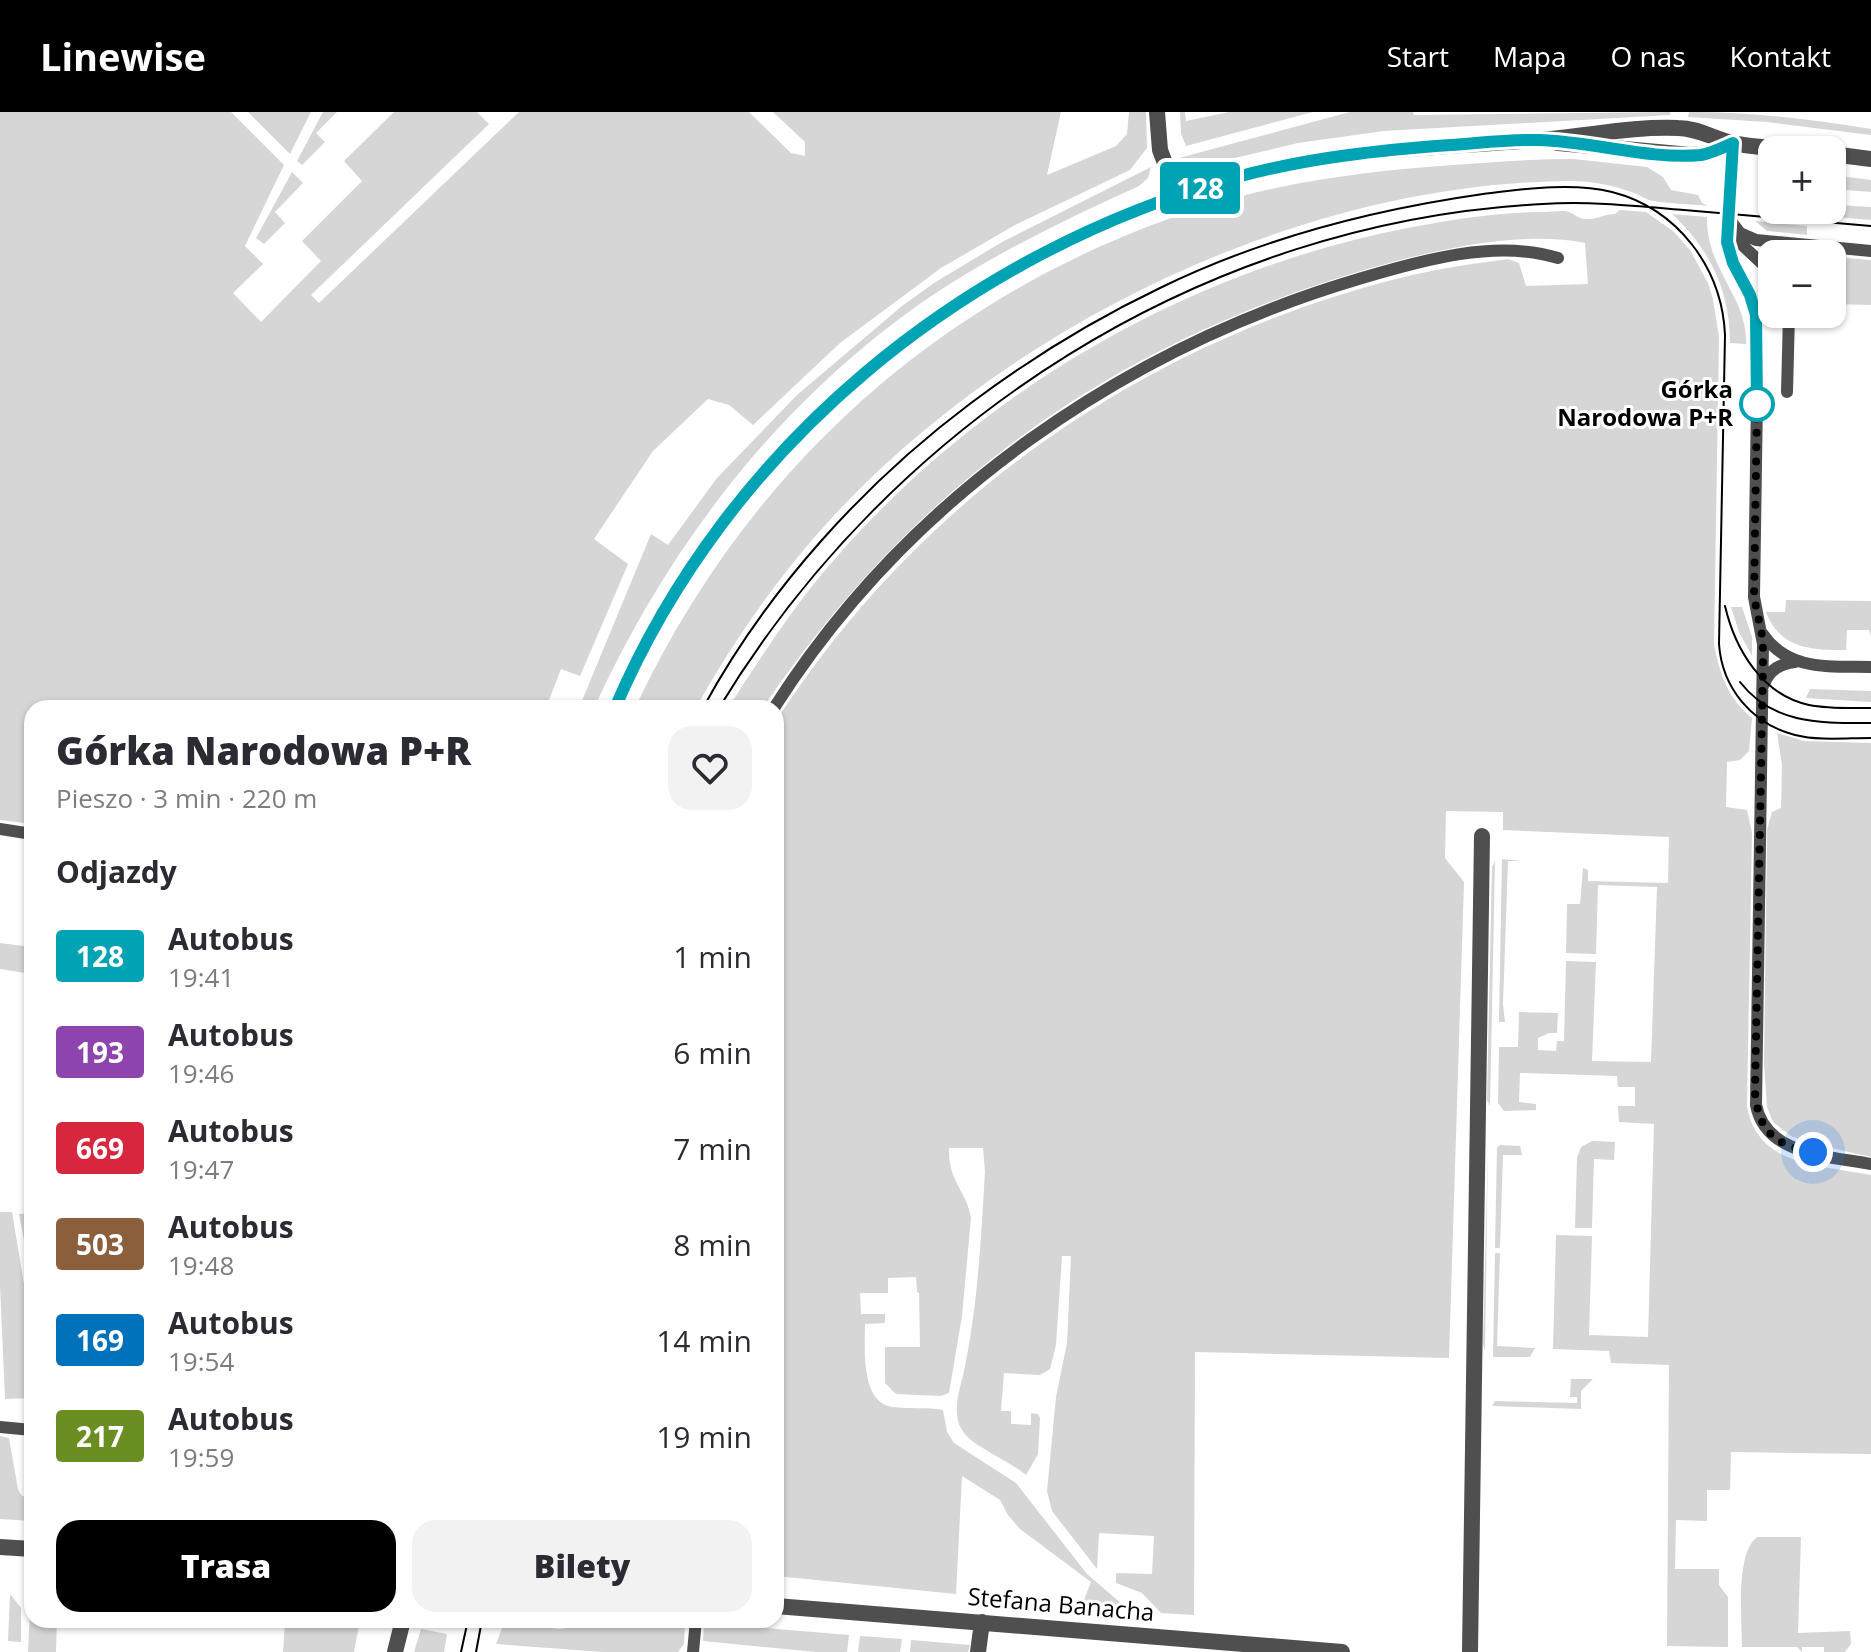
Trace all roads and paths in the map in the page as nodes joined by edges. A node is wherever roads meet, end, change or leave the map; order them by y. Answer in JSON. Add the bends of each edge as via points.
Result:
{"nodes":[{"id":1,"x":1157,"y":112,"type":"edge"},
{"id":2,"x":1541,"y":140,"type":"junction"},
{"id":3,"x":1733,"y":143,"type":"junction"},
{"id":4,"x":1758,"y":146,"type":"edge"},
{"id":5,"x":1846,"y":156,"type":"edge"},
{"id":6,"x":1871,"y":159,"type":"edge"},
{"id":7,"x":1177,"y":195,"type":"junction"},
{"id":8,"x":1728,"y":217,"type":"junction"},
{"id":9,"x":1760,"y":240,"type":"edge"},
{"id":10,"x":1846,"y":249,"type":"edge"},
{"id":11,"x":1871,"y":251,"type":"edge"},
{"id":12,"x":1558,"y":258,"type":"dead end"},
{"id":13,"x":1758,"y":260,"type":"edge"},
{"id":14,"x":1789,"y":328,"type":"edge"},
{"id":15,"x":1787,"y":392,"type":"dead end"},
{"id":16,"x":1760,"y":630,"type":"junction"},
{"id":17,"x":1797,"y":662,"type":"junction"},
{"id":18,"x":1871,"y":664,"type":"edge"},
{"id":19,"x":1763,"y":692,"type":"junction"},
{"id":20,"x":619,"y":700,"type":"edge"},
{"id":21,"x":780,"y":700,"type":"edge"},
{"id":22,"x":0,"y":829,"type":"edge"},
{"id":23,"x":24,"y":833,"type":"edge"},
{"id":24,"x":1482,"y":836,"type":"dead end"},
{"id":25,"x":1871,"y":1164,"type":"edge"},
{"id":26,"x":0,"y":1427,"type":"edge"},
{"id":27,"x":24,"y":1429,"type":"edge"},
{"id":28,"x":0,"y":1547,"type":"edge"},
{"id":29,"x":24,"y":1548,"type":"edge"},
{"id":30,"x":784,"y":1607,"type":"edge"},
{"id":31,"x":982,"y":1622,"type":"junction"},
{"id":32,"x":401,"y":1628,"type":"edge"},
{"id":33,"x":695,"y":1628,"type":"edge"},
{"id":34,"x":1176,"y":1645,"type":"edge"},
{"id":35,"x":395,"y":1652,"type":"edge"},
{"id":36,"x":693,"y":1652,"type":"edge"},
{"id":37,"x":978,"y":1652,"type":"edge"},
{"id":38,"x":1342,"y":1652,"type":"edge"},
{"id":39,"x":1470,"y":1652,"type":"edge"}],
"edges":[{"from":1,"to":7,"type":"street","via":[[1160,150]]},
{"from":2,"to":3,"type":"street","via":[[1620,129],[1679,128]]},
{"from":2,"to":3,"type":"street","via":[[1691,155]]},
{"from":2,"to":7,"type":"street","via":[[1338,156]]},
{"from":3,"to":4,"type":"street"},
{"from":3,"to":8,"type":"lane"},
{"from":5,"to":6,"type":"street"},
{"from":7,"to":20,"type":"street","via":[[1076,235],[997,277],[888,352],[830,403],[781,453],[705,547],[659,619]]},
{"from":8,"to":9,"type":"lane","via":[[1740,233]]},
{"from":8,"to":13,"type":"lane","via":[[1739,242]]},
{"from":8,"to":16,"type":"lane","via":[[1730,256],[1757,321],[1754,597]]},
{"from":10,"to":11,"type":"lane"},
{"from":12,"to":21,"type":"lane","via":[[1537,251],[1498,251],[1381,272],[1242,320],[1119,380],[1030,438],[950,503],[831,627]]},
{"from":14,"to":15,"type":"lane"},
{"from":16,"to":17,"type":"lane"},
{"from":16,"to":19,"type":"lane"},
{"from":17,"to":18,"type":"lane"},
{"from":17,"to":19,"type":"lane","via":[[1771,672]]},
{"from":19,"to":25,"type":"lane","via":[[1757,1111],[1764,1127],[1784,1144]]},
{"from":22,"to":23,"type":"lane"},
{"from":24,"to":39,"type":"street"},
{"from":26,"to":27,"type":"lane"},
{"from":28,"to":29,"type":"street"},
{"from":30,"to":31,"type":"street","name":"Stefana Banacha"},
{"from":31,"to":34,"type":"street","name":"Stefana Banacha"},
{"from":31,"to":37,"type":"street"},
{"from":32,"to":35,"type":"street"},
{"from":33,"to":36,"type":"lane"},
{"from":34,"to":38,"type":"street","name":"Stefana Banacha"}]}
